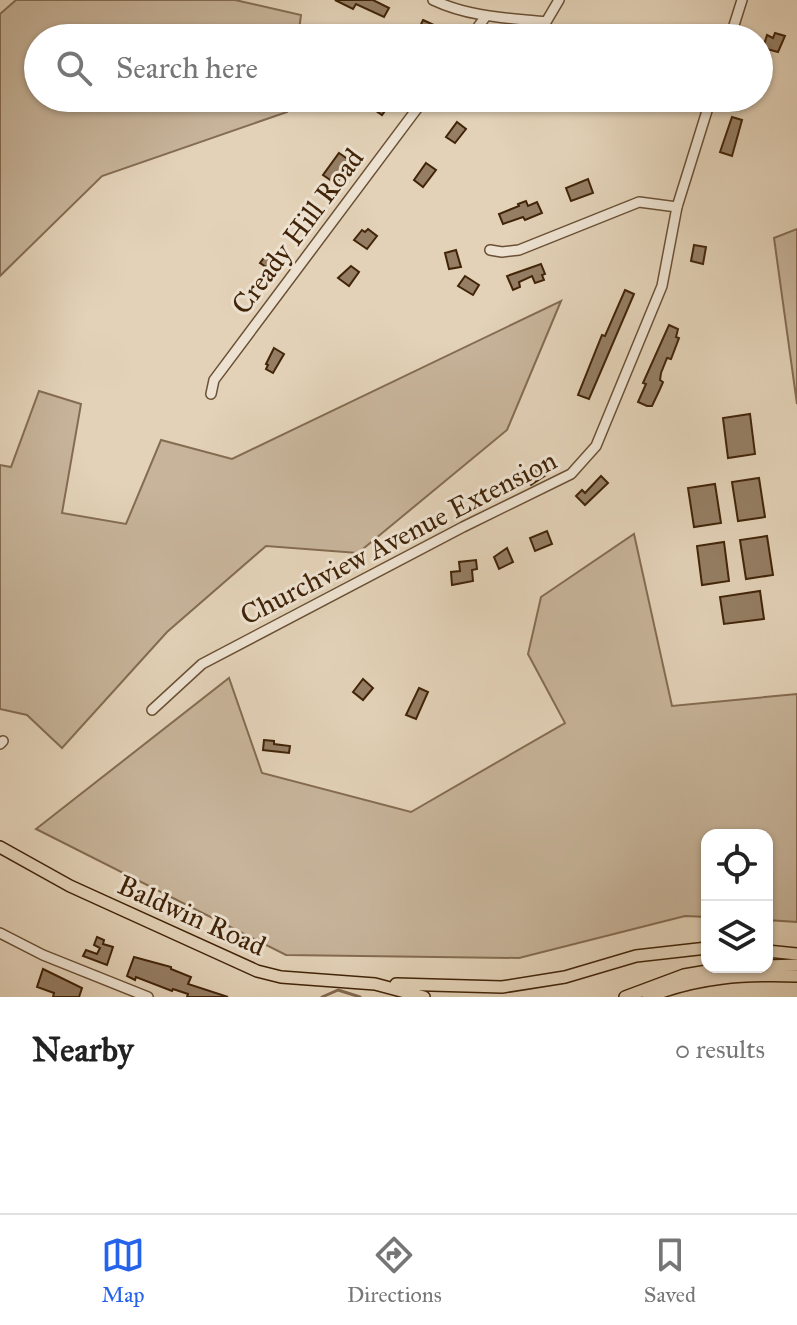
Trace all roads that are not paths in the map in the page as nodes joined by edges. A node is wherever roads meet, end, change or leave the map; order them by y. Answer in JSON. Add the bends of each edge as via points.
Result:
{"nodes":[{"id":1,"x":433,"y":0,"type":"edge"},
{"id":2,"x":559,"y":0,"type":"edge"},
{"id":3,"x":742,"y":0,"type":"edge"},
{"id":4,"x":486,"y":16,"type":"junction"},
{"id":5,"x":480,"y":24,"type":"edge"},
{"id":6,"x":734,"y":24,"type":"edge"},
{"id":7,"x":414,"y":112,"type":"edge"},
{"id":8,"x":707,"y":112,"type":"edge"},
{"id":9,"x":677,"y":207,"type":"junction"},
{"id":10,"x":490,"y":250,"type":"dead end"},
{"id":11,"x":211,"y":394,"type":"dead end"},
{"id":12,"x":152,"y":710,"type":"dead end"},
{"id":13,"x":0,"y":847,"type":"edge"},
{"id":14,"x":0,"y":933,"type":"edge"},
{"id":15,"x":701,"y":949,"type":"edge"},
{"id":16,"x":773,"y":952,"type":"edge"},
{"id":17,"x":797,"y":954,"type":"edge"},
{"id":18,"x":797,"y":965,"type":"edge"},
{"id":19,"x":773,"y":966,"type":"edge"},
{"id":20,"x":701,"y":972,"type":"edge"},
{"id":21,"x":797,"y":976,"type":"edge"},
{"id":22,"x":343,"y":980,"type":"junction"},
{"id":23,"x":148,"y":997,"type":"edge"},
{"id":24,"x":424,"y":997,"type":"edge"},
{"id":25,"x":625,"y":997,"type":"edge"},
{"id":26,"x":648,"y":997,"type":"edge"}],
"edges":[{"from":1,"to":4,"type":"street"},
{"from":2,"to":4,"type":"street","via":[[546,22]]},
{"from":3,"to":6,"type":"street"},
{"from":4,"to":5,"type":"street"},
{"from":7,"to":11,"type":"street","name":"Cready Hill Road","via":[[229,359]]},
{"from":8,"to":9,"type":"street","name":"Churchview Avenue Extension"},
{"from":9,"to":10,"type":"street","via":[[639,202],[519,250]]},
{"from":9,"to":12,"type":"street","name":"Churchview Avenue Extension","via":[[662,286],[596,446],[584,462],[571,474],[202,664]]},
{"from":13,"to":22,"type":"main road","name":"Baldwin Road","via":[[70,886],[257,971]]},
{"from":14,"to":23,"type":"street"},
{"from":15,"to":22,"type":"main road","via":[[636,956],[565,977],[502,987]]},
{"from":16,"to":17,"type":"main road"},
{"from":18,"to":19,"type":"main road"},
{"from":20,"to":25,"type":"main road"},
{"from":21,"to":26,"type":"main road","via":[[712,978]]},
{"from":22,"to":24,"type":"main road","name":"Baldwin Road"}]}
